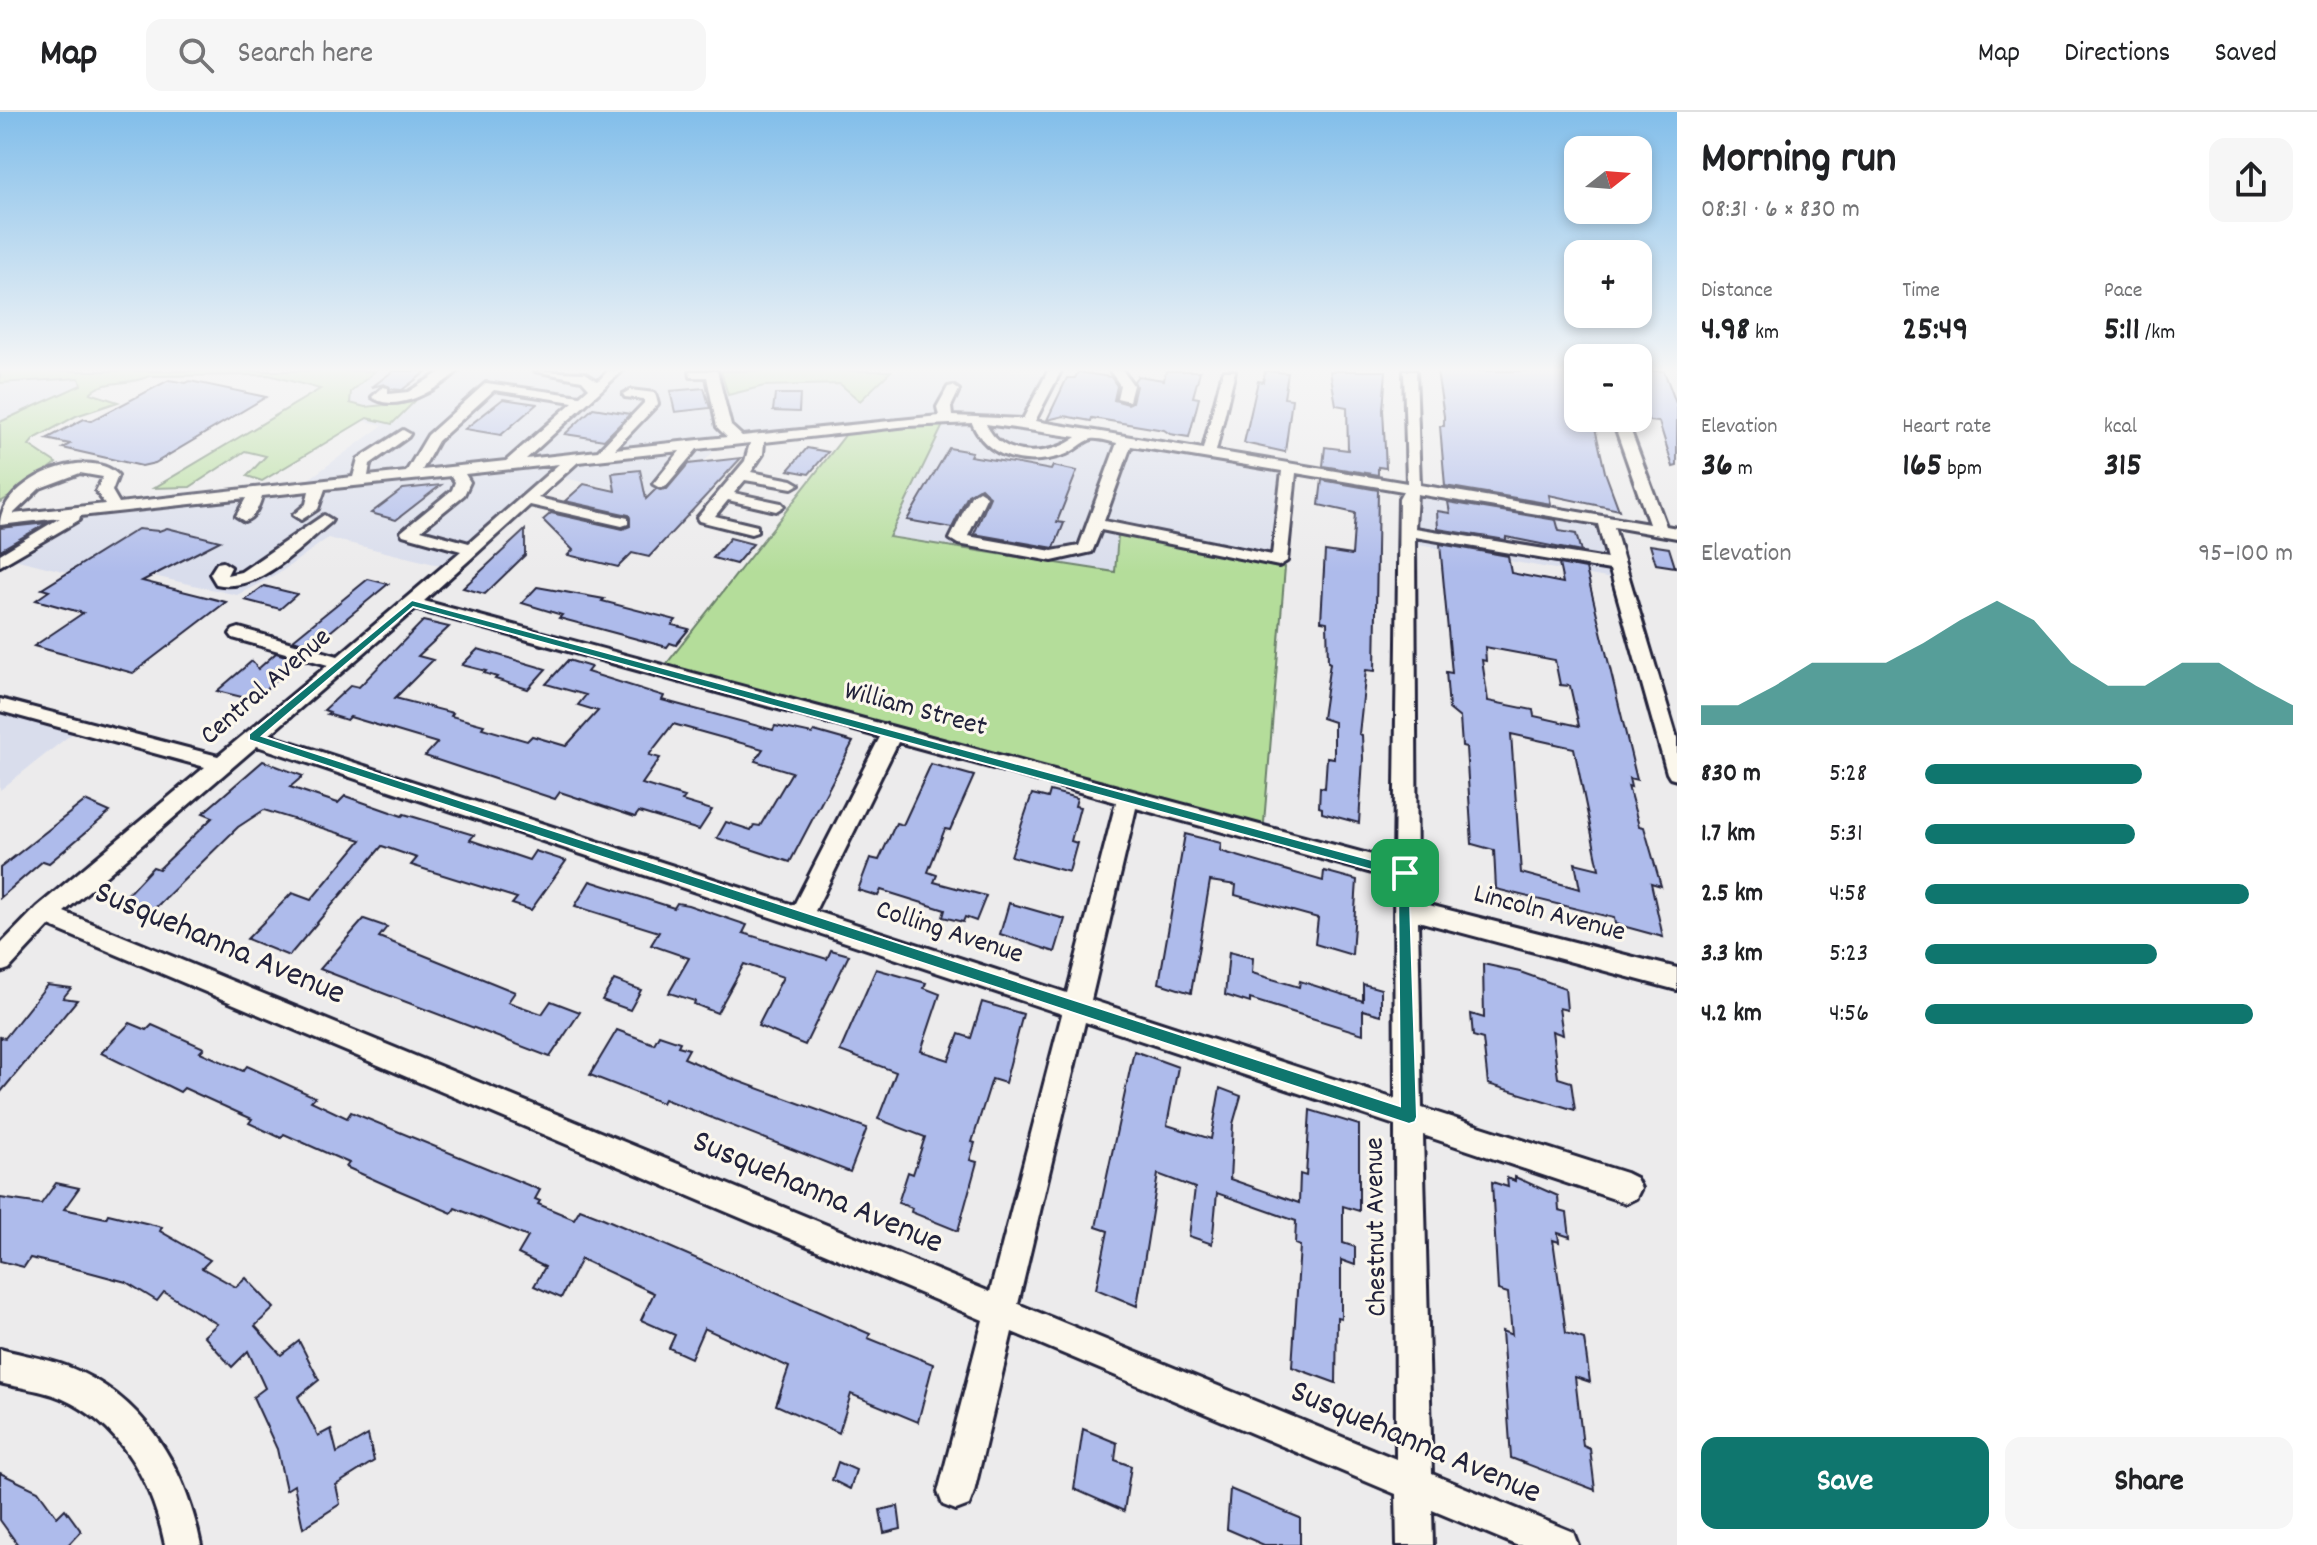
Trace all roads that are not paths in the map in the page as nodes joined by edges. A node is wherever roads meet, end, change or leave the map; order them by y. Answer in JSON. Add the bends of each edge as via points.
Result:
{"nodes":[{"id":1,"x":397,"y":438,"type":"edge"},
{"id":2,"x":436,"y":438,"type":"edge"},
{"id":3,"x":541,"y":438,"type":"edge"},
{"id":4,"x":618,"y":438,"type":"edge"},
{"id":5,"x":736,"y":438,"type":"edge"},
{"id":6,"x":757,"y":438,"type":"joint"},
{"id":7,"x":986,"y":438,"type":"edge"},
{"id":8,"x":1085,"y":438,"type":"edge"},
{"id":9,"x":1099,"y":438,"type":"edge"},
{"id":10,"x":1212,"y":438,"type":"edge"},
{"id":11,"x":1413,"y":438,"type":"edge"},
{"id":12,"x":1626,"y":438,"type":"edge"},
{"id":13,"x":739,"y":441,"type":"junction"},
{"id":14,"x":1125,"y":442,"type":"junction"},
{"id":15,"x":692,"y":446,"type":"junction"},
{"id":16,"x":1208,"y":456,"type":"junction"},
{"id":17,"x":600,"y":457,"type":"junction"},
{"id":18,"x":572,"y":460,"type":"junction"},
{"id":19,"x":508,"y":467,"type":"junction"},
{"id":20,"x":1289,"y":470,"type":"junction"},
{"id":21,"x":456,"y":473,"type":"junction"},
{"id":22,"x":743,"y":475,"type":"junction"},
{"id":23,"x":412,"y":477,"type":"junction"},
{"id":24,"x":359,"y":483,"type":"junction"},
{"id":25,"x":660,"y":484,"type":"dead end"},
{"id":26,"x":792,"y":484,"type":"dead end"},
{"id":27,"x":318,"y":487,"type":"junction"},
{"id":28,"x":1410,"y":489,"type":"junction"},
{"id":29,"x":255,"y":494,"type":"junction"},
{"id":30,"x":724,"y":495,"type":"junction"},
{"id":31,"x":979,"y":496,"type":"dead end"},
{"id":32,"x":527,"y":500,"type":"junction"},
{"id":33,"x":142,"y":506,"type":"junction"},
{"id":34,"x":776,"y":506,"type":"dead end"},
{"id":35,"x":116,"y":509,"type":"junction"},
{"id":36,"x":81,"y":512,"type":"junction"},
{"id":37,"x":301,"y":515,"type":"dead end"},
{"id":38,"x":244,"y":516,"type":"dead end"},
{"id":39,"x":0,"y":520,"type":"edge"},
{"id":40,"x":324,"y":520,"type":"dead end"},
{"id":41,"x":622,"y":521,"type":"dead end"},
{"id":42,"x":1605,"y":522,"type":"junction"},
{"id":43,"x":133,"y":524,"type":"dead end"},
{"id":44,"x":1095,"y":524,"type":"junction"},
{"id":45,"x":751,"y":529,"type":"dead end"},
{"id":46,"x":1659,"y":530,"type":"junction"},
{"id":47,"x":1407,"y":531,"type":"junction"},
{"id":48,"x":1677,"y":533,"type":"edge"},
{"id":49,"x":472,"y":549,"type":"junction"},
{"id":50,"x":0,"y":561,"type":"edge"},
{"id":51,"x":1619,"y":566,"type":"junction"},
{"id":52,"x":223,"y":567,"type":"dead end"},
{"id":53,"x":412,"y":603,"type":"junction"},
{"id":54,"x":239,"y":634,"type":"dead end"},
{"id":55,"x":340,"y":662,"type":"junction"},
{"id":56,"x":0,"y":705,"type":"edge"},
{"id":57,"x":892,"y":734,"type":"junction"},
{"id":58,"x":253,"y":737,"type":"junction"},
{"id":59,"x":222,"y":764,"type":"junction"},
{"id":60,"x":1677,"y":773,"type":"edge"},
{"id":61,"x":1128,"y":798,"type":"junction"},
{"id":62,"x":1405,"y":873,"type":"junction"},
{"id":63,"x":1405,"y":908,"type":"junction"},
{"id":64,"x":45,"y":914,"type":"junction"},
{"id":65,"x":800,"y":917,"type":"junction"},
{"id":66,"x":0,"y":962,"type":"edge"},
{"id":67,"x":1677,"y":979,"type":"edge"},
{"id":68,"x":1076,"y":1008,"type":"junction"},
{"id":69,"x":1409,"y":1117,"type":"junction"},
{"id":70,"x":1626,"y":1188,"type":"dead end"},
{"id":71,"x":1000,"y":1312,"type":"junction"},
{"id":72,"x":0,"y":1366,"type":"edge"},
{"id":73,"x":1415,"y":1485,"type":"junction"},
{"id":74,"x":956,"y":1492,"type":"dead end"},
{"id":75,"x":183,"y":1545,"type":"edge"},
{"id":76,"x":1415,"y":1545,"type":"edge"},
{"id":77,"x":1560,"y":1545,"type":"edge"}],
"edges":[{"from":1,"to":24,"type":"street","via":[[363,462]]},
{"from":2,"to":23,"type":"street","via":[[416,459]]},
{"from":3,"to":19,"type":"street"},
{"from":4,"to":17,"type":"street"},
{"from":5,"to":13,"type":"street"},
{"from":6,"to":13,"type":"street"},
{"from":6,"to":22,"type":"street","via":[[756,454]]},
{"from":7,"to":8,"type":"street","via":[[1014,454],[1046,455]]},
{"from":9,"to":14,"type":"street"},
{"from":10,"to":16,"type":"street"},
{"from":11,"to":28,"type":"street","name":"Chestnut Avenue","via":[[1415,481]]},
{"from":12,"to":46,"type":"street"},
{"from":13,"to":15,"type":"street"},
{"from":14,"to":16,"type":"street"},
{"from":14,"to":44,"type":"street"},
{"from":15,"to":17,"type":"street"},
{"from":15,"to":25,"type":"street"},
{"from":16,"to":20,"type":"street"},
{"from":17,"to":18,"type":"street"},
{"from":18,"to":19,"type":"street"},
{"from":18,"to":32,"type":"street","name":"Central Avenue"},
{"from":19,"to":21,"type":"street"},
{"from":20,"to":28,"type":"street"},
{"from":20,"to":44,"type":"street","via":[[1279,561]]},
{"from":21,"to":23,"type":"street"},
{"from":21,"to":49,"type":"street","via":[[463,482],[459,492],[409,532]]},
{"from":22,"to":26,"type":"street"},
{"from":22,"to":30,"type":"street"},
{"from":23,"to":24,"type":"street"},
{"from":24,"to":27,"type":"street"},
{"from":27,"to":29,"type":"street"},
{"from":27,"to":37,"type":"street","via":[[313,506]]},
{"from":28,"to":42,"type":"street"},
{"from":28,"to":47,"type":"street","name":"Chestnut Avenue"},
{"from":29,"to":33,"type":"street"},
{"from":29,"to":38,"type":"street"},
{"from":30,"to":34,"type":"street"},
{"from":30,"to":45,"type":"street","via":[[705,518]]},
{"from":31,"to":44,"type":"street","via":[[958,539],[1052,556],[1086,549]]},
{"from":32,"to":41,"type":"street"},
{"from":32,"to":49,"type":"street","name":"Central Avenue"},
{"from":33,"to":35,"type":"street"},
{"from":33,"to":43,"type":"street"},
{"from":35,"to":36,"type":"street"},
{"from":35,"to":39,"type":"street","via":[[104,491],[111,475],[89,469],[38,483]]},
{"from":36,"to":39,"type":"street"},
{"from":36,"to":50,"type":"street"},
{"from":40,"to":52,"type":"street","via":[[249,576],[222,580],[218,574]]},
{"from":42,"to":46,"type":"street"},
{"from":42,"to":51,"type":"street"},
{"from":46,"to":48,"type":"street"},
{"from":47,"to":51,"type":"street"},
{"from":47,"to":62,"type":"street","name":"Chestnut Avenue"},
{"from":49,"to":53,"type":"street","name":"Central Avenue"},
{"from":51,"to":60,"type":"street"},
{"from":53,"to":55,"type":"street","name":"Central Avenue"},
{"from":53,"to":57,"type":"street","name":"William Street"},
{"from":54,"to":55,"type":"street"},
{"from":55,"to":58,"type":"street","name":"Central Avenue"},
{"from":56,"to":59,"type":"street"},
{"from":57,"to":61,"type":"street","name":"William Street"},
{"from":57,"to":65,"type":"street"},
{"from":58,"to":59,"type":"street","name":"Central Avenue"},
{"from":58,"to":65,"type":"street","name":"Colling Avenue"},
{"from":59,"to":64,"type":"street","name":"Central Avenue"},
{"from":61,"to":62,"type":"street","name":"William Street"},
{"from":61,"to":68,"type":"street"},
{"from":62,"to":63,"type":"street","name":"Chestnut Avenue"},
{"from":63,"to":67,"type":"street","name":"Lincoln Avenue"},
{"from":63,"to":69,"type":"street","name":"Chestnut Avenue"},
{"from":64,"to":66,"type":"street","name":"Central Avenue"},
{"from":64,"to":71,"type":"street","name":"Susquehanna Avenue"},
{"from":65,"to":68,"type":"street","name":"Colling Avenue"},
{"from":68,"to":69,"type":"street","name":"Colling Avenue"},
{"from":68,"to":71,"type":"street"},
{"from":69,"to":70,"type":"street","name":"Colling Avenue"},
{"from":69,"to":73,"type":"street","name":"Chestnut Avenue"},
{"from":71,"to":73,"type":"street","name":"Susquehanna Avenue"},
{"from":71,"to":74,"type":"street"},
{"from":72,"to":75,"type":"street","via":[[66,1383],[104,1404],[139,1438],[164,1479]]},
{"from":73,"to":76,"type":"street","name":"Chestnut Avenue"},
{"from":73,"to":77,"type":"street","name":"Susquehanna Avenue"}]}
